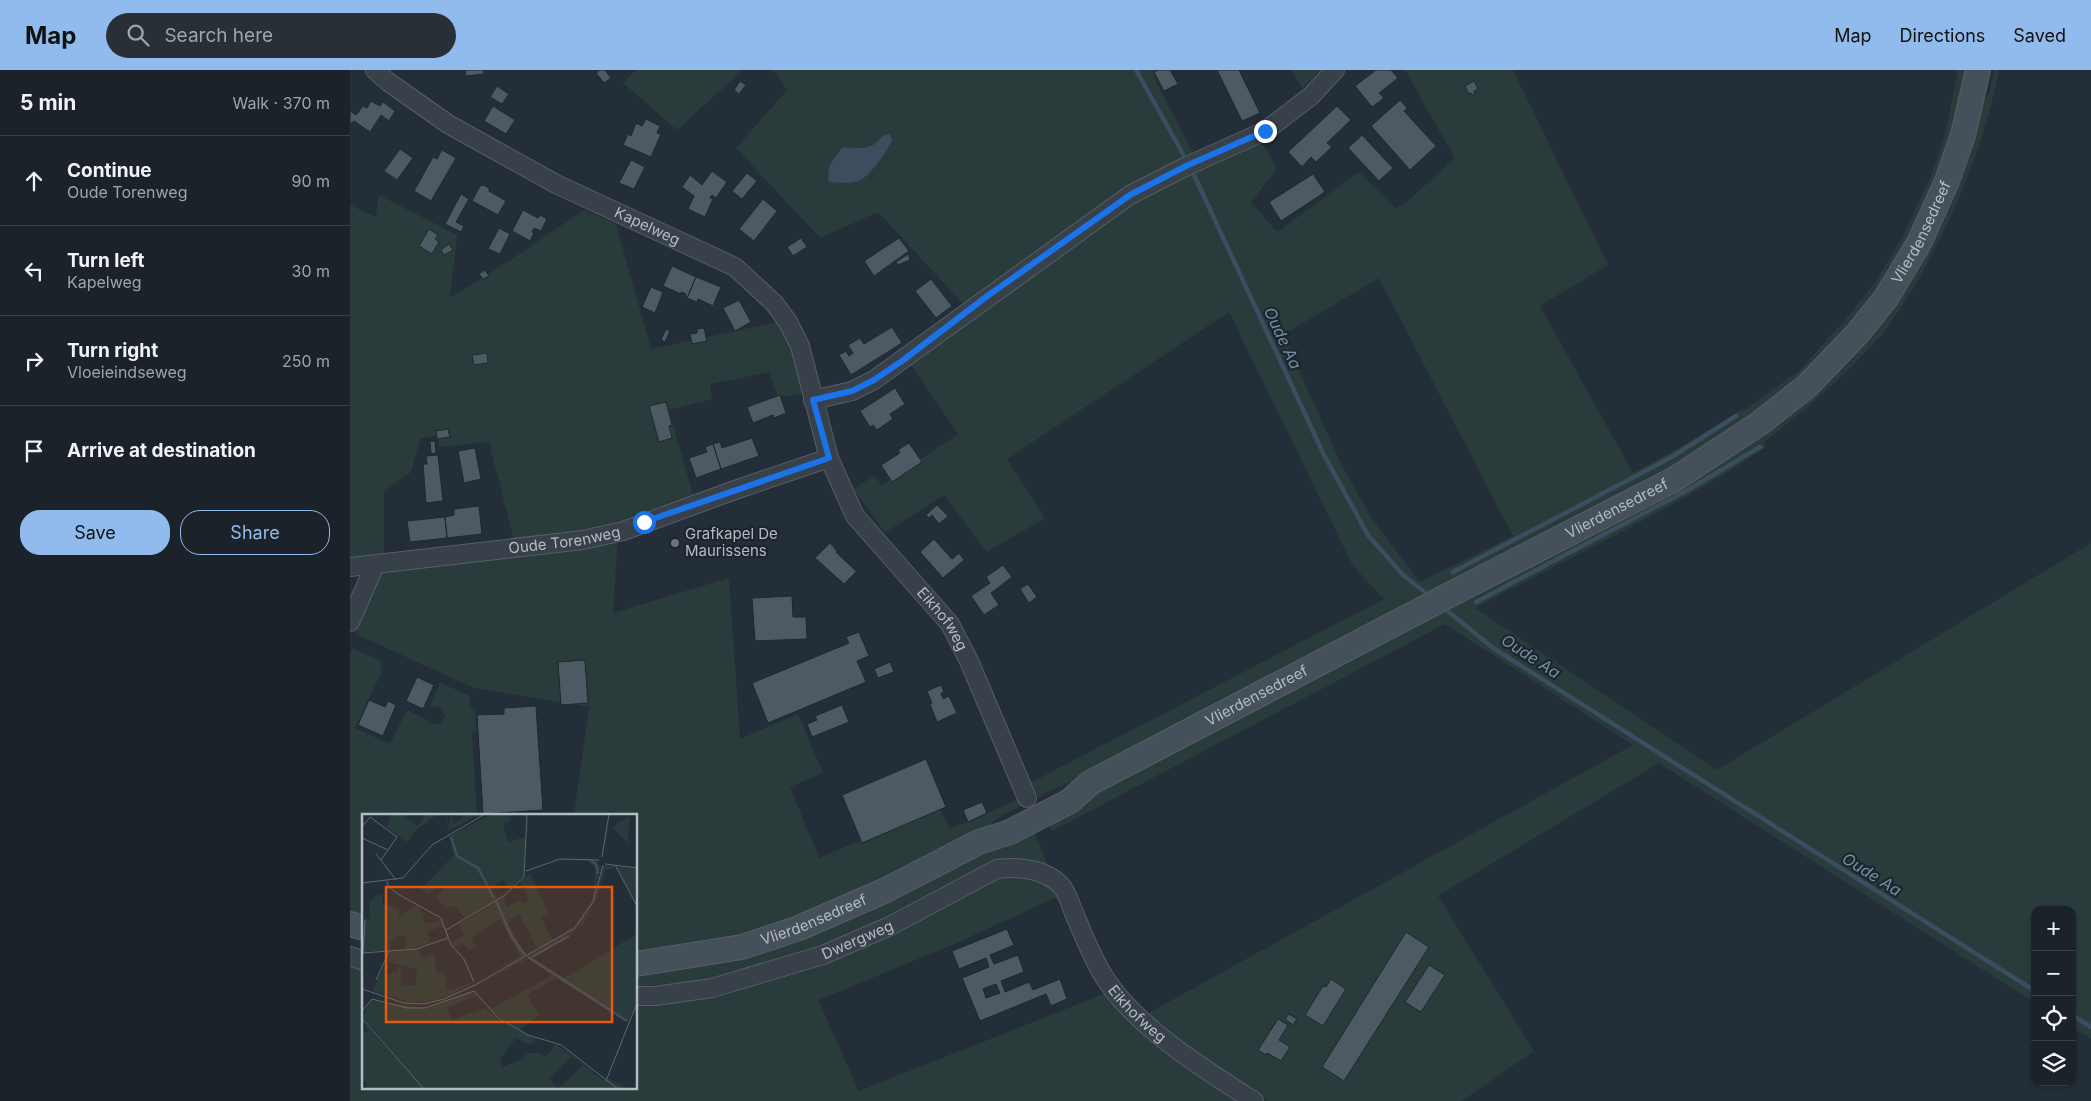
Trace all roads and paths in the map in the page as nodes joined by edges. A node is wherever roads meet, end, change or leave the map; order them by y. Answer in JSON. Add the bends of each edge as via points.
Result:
{"nodes":[{"id":1,"x":375,"y":70,"type":"edge"},
{"id":2,"x":1335,"y":70,"type":"edge"},
{"id":3,"x":1978,"y":70,"type":"edge"},
{"id":4,"x":813,"y":400,"type":"junction"},
{"id":5,"x":829,"y":458,"type":"junction"},
{"id":6,"x":375,"y":564,"type":"junction"},
{"id":7,"x":350,"y":567,"type":"edge"},
{"id":8,"x":350,"y":622,"type":"edge"},
{"id":9,"x":1026,"y":798,"type":"dead end"},
{"id":10,"x":1064,"y":888,"type":"joint"},
{"id":11,"x":638,"y":964,"type":"edge"},
{"id":12,"x":638,"y":996,"type":"edge"},
{"id":13,"x":1254,"y":1101,"type":"edge"}],
"edges":[{"from":1,"to":4,"type":"street","name":"Kapelweg","via":[[448,124],[556,184],[735,267],[774,303],[788,322],[800,346]]},
{"from":2,"to":4,"type":"street","via":[[1311,96],[1265,131],[1130,195],[874,380],[852,391]]},
{"from":3,"to":11,"type":"main road","name":"Vlierdensedreef","via":[[1963,135],[1947,181],[1919,243],[1886,298],[1807,386],[1760,423],[1675,478],[1090,783],[1070,801],[1010,832],[978,842],[884,891],[799,928],[742,947]]},
{"from":4,"to":5,"type":"street","name":"Kapelweg"},
{"from":5,"to":6,"type":"street","name":"Oude Torenweg","via":[[622,531],[583,540]]},
{"from":5,"to":9,"type":"street","name":"Eikhofweg","via":[[855,516],[950,624]]},
{"from":6,"to":7,"type":"street","name":"Oude Torenweg"},
{"from":6,"to":8,"type":"street"},
{"from":10,"to":12,"type":"street","name":"Dwergweg","via":[[1030,869],[997,869],[890,926],[823,955],[712,988]]},
{"from":10,"to":13,"type":"street","name":"Eikhofweg","via":[[1093,958],[1116,994],[1150,1027],[1212,1075]]}]}
